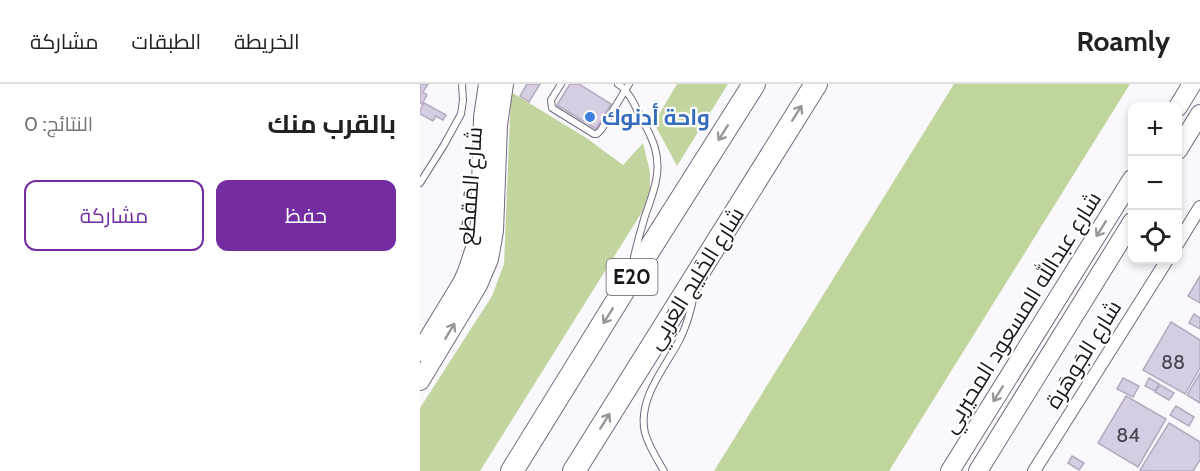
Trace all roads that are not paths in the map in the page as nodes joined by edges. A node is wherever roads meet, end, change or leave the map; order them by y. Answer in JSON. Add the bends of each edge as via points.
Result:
{"nodes":[{"id":1,"x":462,"y":84,"type":"edge"},
{"id":2,"x":488,"y":84,"type":"edge"},
{"id":3,"x":504,"y":84,"type":"edge"},
{"id":4,"x":561,"y":84,"type":"edge"},
{"id":5,"x":618,"y":84,"type":"edge"},
{"id":6,"x":754,"y":84,"type":"edge"},
{"id":7,"x":816,"y":84,"type":"edge"},
{"id":8,"x":1192,"y":84,"type":"edge"},
{"id":9,"x":627,"y":87,"type":"edge"},
{"id":10,"x":1181,"y":102,"type":"edge"},
{"id":11,"x":1200,"y":114,"type":"edge"},
{"id":12,"x":1182,"y":143,"type":"edge"},
{"id":13,"x":420,"y":183,"type":"edge"},
{"id":14,"x":1128,"y":185,"type":"edge"},
{"id":15,"x":1200,"y":207,"type":"edge"},
{"id":16,"x":1128,"y":228,"type":"edge"},
{"id":17,"x":1182,"y":236,"type":"edge"},
{"id":18,"x":1164,"y":264,"type":"edge"},
{"id":19,"x":695,"y":278,"type":"junction"},
{"id":20,"x":630,"y":280,"type":"junction"},
{"id":21,"x":420,"y":352,"type":"edge"},
{"id":22,"x":420,"y":381,"type":"edge"},
{"id":23,"x":512,"y":471,"type":"edge"},
{"id":24,"x":574,"y":471,"type":"edge"},
{"id":25,"x":664,"y":471,"type":"edge"},
{"id":26,"x":950,"y":471,"type":"edge"},
{"id":27,"x":978,"y":471,"type":"edge"},
{"id":28,"x":1034,"y":471,"type":"edge"}],
"edges":[{"from":1,"to":13,"type":"lane","via":[[461,114]]},
{"from":2,"to":21,"type":"street","name":"شارع المَقطَع","via":[[475,248],[462,283]]},
{"from":22,"to":3,"type":"street","name":"شارع المَقطَع","one_way":true,"via":[[478,285],[489,259]]},
{"from":4,"to":9,"type":"lane","via":[[551,100],[552,108],[594,134],[601,130]]},
{"from":5,"to":9,"type":"lane"},
{"from":6,"to":20,"type":"highway","number":"E20","one_way":true},
{"from":19,"to":7,"type":"highway","name":"شارع الخَلِيج العَربِي","number":"E20","one_way":true},
{"from":8,"to":10,"type":"street"},
{"from":9,"to":20,"type":"lane","via":[[652,139],[658,164],[656,186],[639,236]]},
{"from":11,"to":12,"type":"street"},
{"from":14,"to":26,"type":"street","name":"شارع عبدالله المسعود المحيربي","one_way":true},
{"from":15,"to":17,"type":"street"},
{"from":16,"to":27,"type":"street"},
{"from":18,"to":28,"type":"street","name":"شارع الجَوهَرة"},
{"from":24,"to":19,"type":"highway","name":"شارع الخَلِيج العَربِي","number":"E20","one_way":true},
{"from":19,"to":25,"type":"lane","via":[[685,328],[645,410],[648,443]]},
{"from":20,"to":23,"type":"highway","number":"E20","one_way":true}]}
